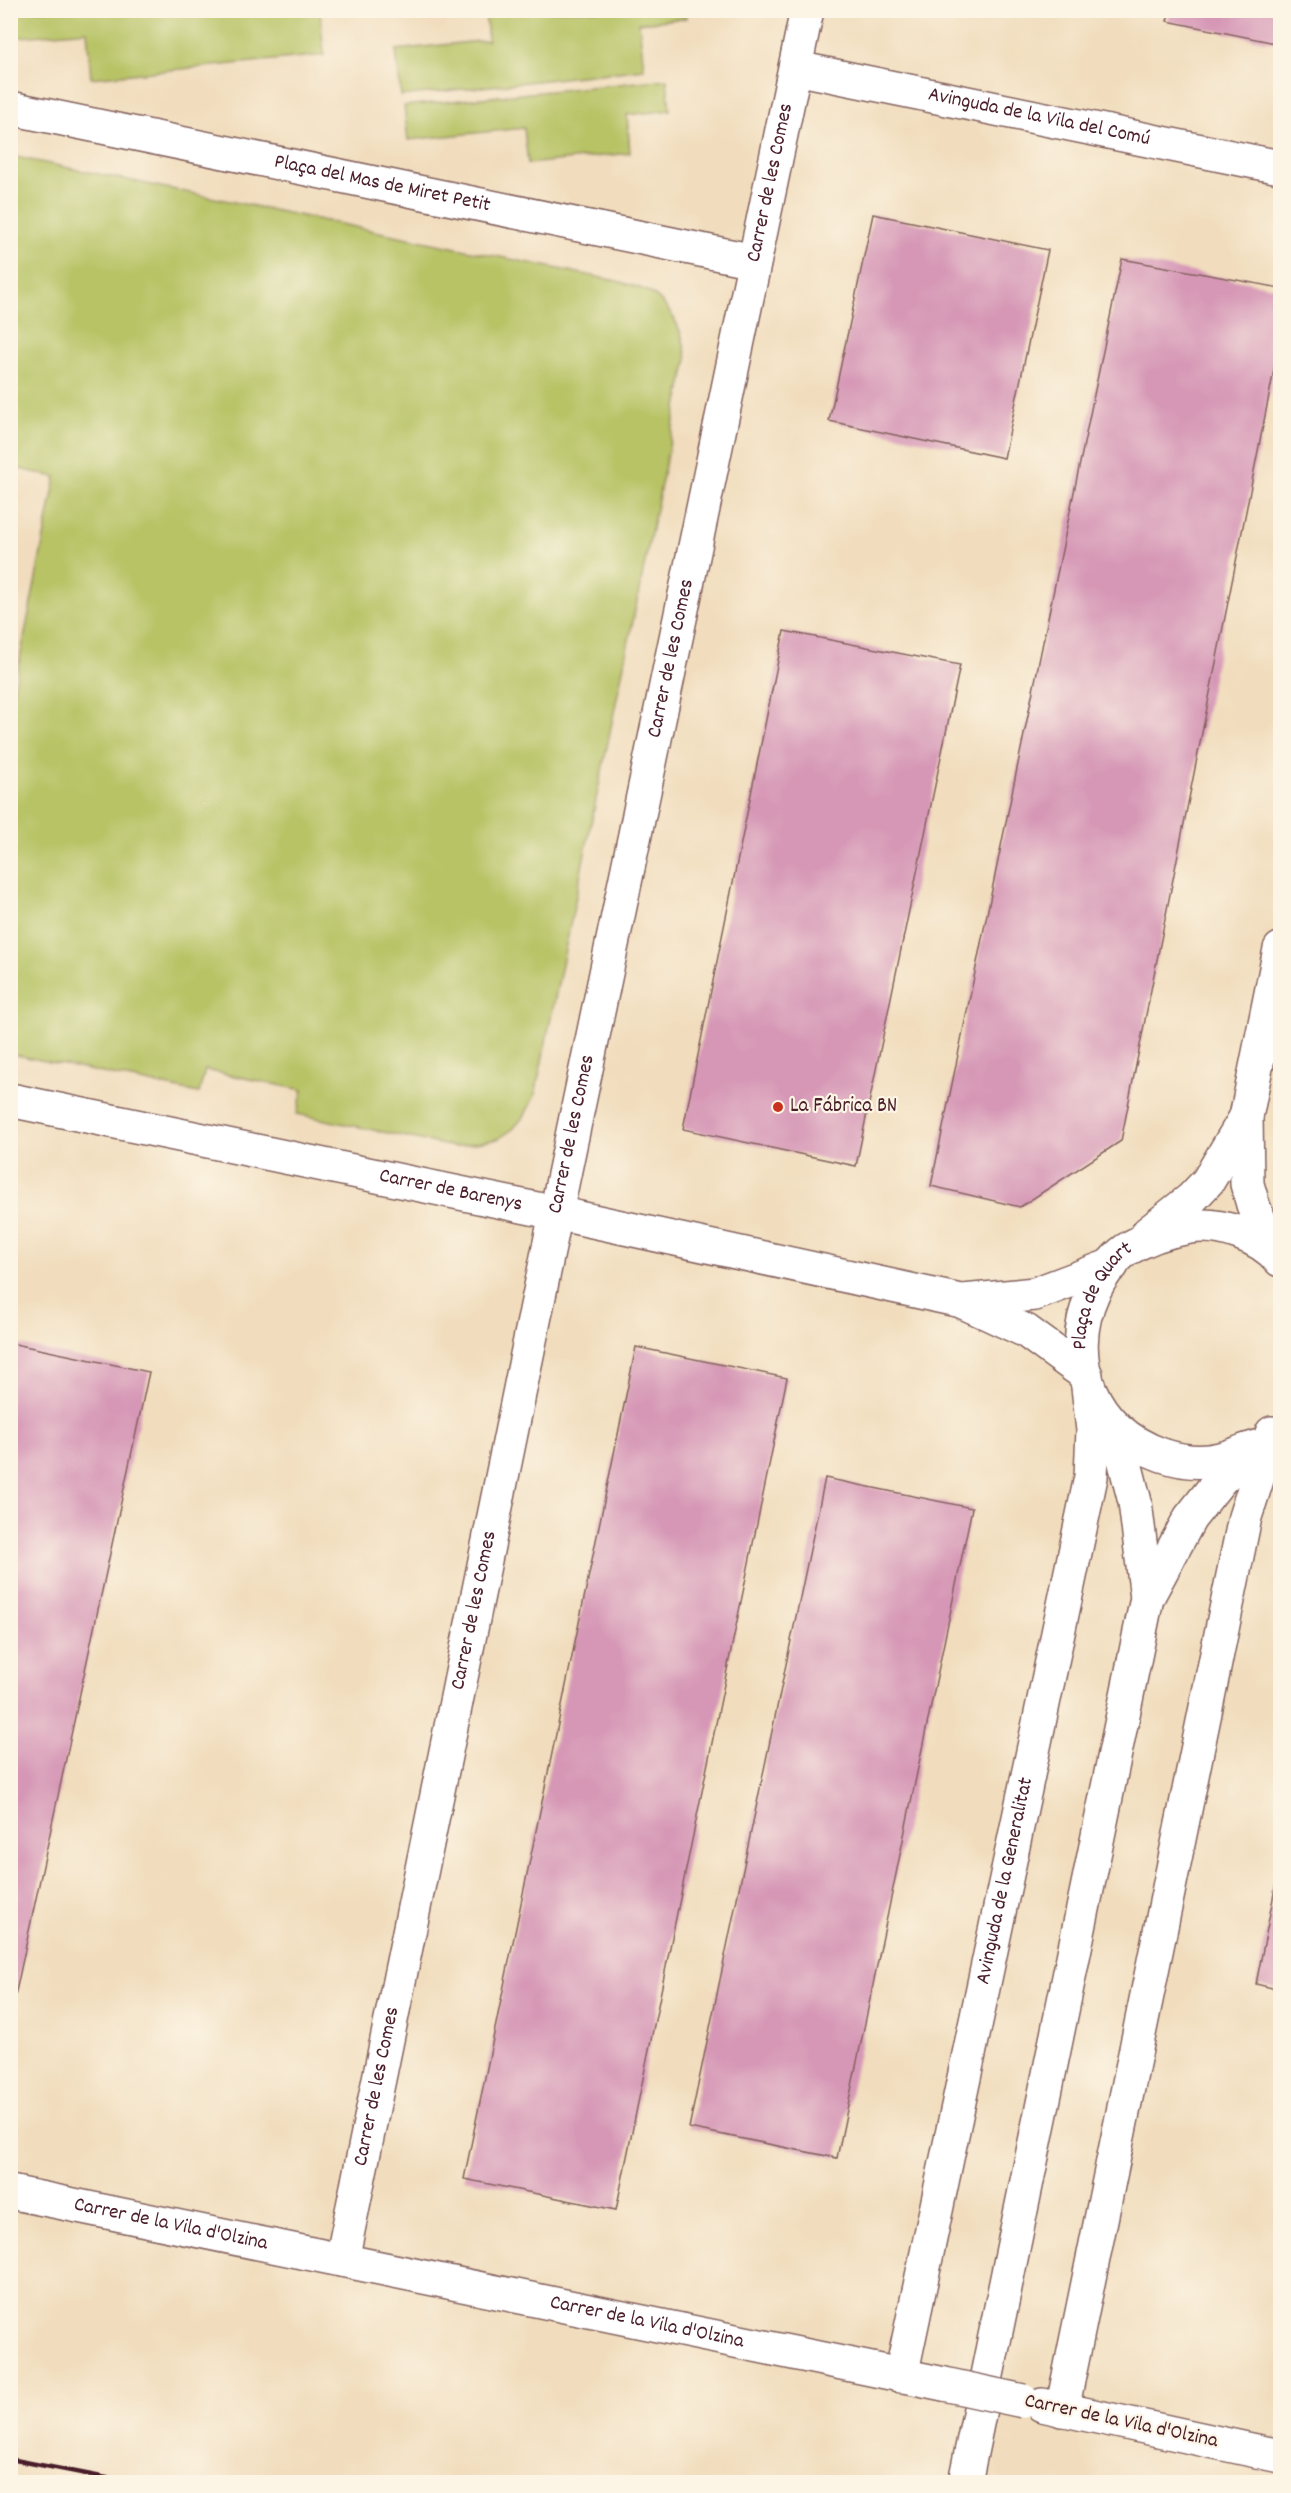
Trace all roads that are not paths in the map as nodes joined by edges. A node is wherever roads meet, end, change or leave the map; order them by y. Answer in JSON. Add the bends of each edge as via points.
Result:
{"nodes":[{"id":1,"x":807,"y":10,"type":"edge"},
{"id":2,"x":796,"y":68,"type":"junction"},
{"id":3,"x":10,"y":108,"type":"edge"},
{"id":4,"x":1281,"y":167,"type":"edge"},
{"id":5,"x":754,"y":261,"type":"junction"},
{"id":6,"x":1281,"y":949,"type":"edge"},
{"id":7,"x":10,"y":1100,"type":"edge"},
{"id":8,"x":1246,"y":1116,"type":"junction"},
{"id":9,"x":556,"y":1213,"type":"junction"},
{"id":10,"x":1278,"y":1257,"type":"edge"},
{"id":11,"x":1118,"y":1258,"type":"junction"},
{"id":12,"x":962,"y":1301,"type":"junction"},
{"id":13,"x":1087,"y":1381,"type":"junction"},
{"id":14,"x":1111,"y":1424,"type":"junction"},
{"id":15,"x":1270,"y":1435,"type":"edge"},
{"id":16,"x":1147,"y":1598,"type":"junction"},
{"id":17,"x":10,"y":2192,"type":"edge"},
{"id":18,"x":342,"y":2260,"type":"junction"},
{"id":19,"x":901,"y":2376,"type":"junction"},
{"id":20,"x":1062,"y":2410,"type":"junction"},
{"id":21,"x":1281,"y":2456,"type":"edge"},
{"id":22,"x":965,"y":2482,"type":"edge"}],
"edges":[{"from":1,"to":2,"type":"street","name":"Carrer de les Comes"},
{"from":2,"to":4,"type":"street","name":"Avinguda de la Vila del Comú"},
{"from":2,"to":5,"type":"street","name":"Carrer de les Comes"},
{"from":3,"to":5,"type":"street","name":"Plaça del Mas de Miret Petit"},
{"from":5,"to":9,"type":"street","name":"Carrer de les Comes"},
{"from":6,"to":8,"type":"street"},
{"from":7,"to":9,"type":"street","name":"Carrer de Barenys"},
{"from":8,"to":10,"type":"street","via":[[1247,1184]]},
{"from":8,"to":11,"type":"street","via":[[1208,1181]]},
{"from":9,"to":12,"type":"street","name":"Carrer de Barenys"},
{"from":9,"to":18,"type":"street","name":"Carrer de les Comes"},
{"from":10,"to":11,"type":"street","name":"Plaça de Quart","via":[[1240,1233],[1200,1226],[1160,1232]]},
{"from":11,"to":12,"type":"street","name":"Carrer de Barenys","via":[[1035,1294]]},
{"from":11,"to":13,"type":"street","name":"Plaça de Quart","via":[[1100,1279],[1084,1313],[1080,1350]]},
{"from":12,"to":13,"type":"street","name":"Carrer de Barenys","via":[[1026,1331]]},
{"from":13,"to":14,"type":"street","name":"Plaça de Quart","via":[[1098,1407]]},
{"from":13,"to":19,"type":"street","name":"Avinguda de la Generalitat","via":[[1093,1430],[1090,1477]]},
{"from":14,"to":15,"type":"street","name":"Plaça de Quart","via":[[1143,1448],[1180,1461],[1219,1460]]},
{"from":14,"to":16,"type":"street","via":[[1135,1502]]},
{"from":15,"to":16,"type":"street","via":[[1221,1479],[1190,1518]]},
{"from":15,"to":20,"type":"street","via":[[1245,1517]]},
{"from":16,"to":22,"type":"street"},
{"from":17,"to":18,"type":"street","name":"Carrer de la Vila d'Olzina"},
{"from":18,"to":19,"type":"street","name":"Carrer de la Vila d'Olzina"},
{"from":19,"to":20,"type":"street","name":"Carrer de la Vila d'Olzina","bridge":true},
{"from":20,"to":21,"type":"street","name":"Carrer de la Vila d'Olzina"}]}
